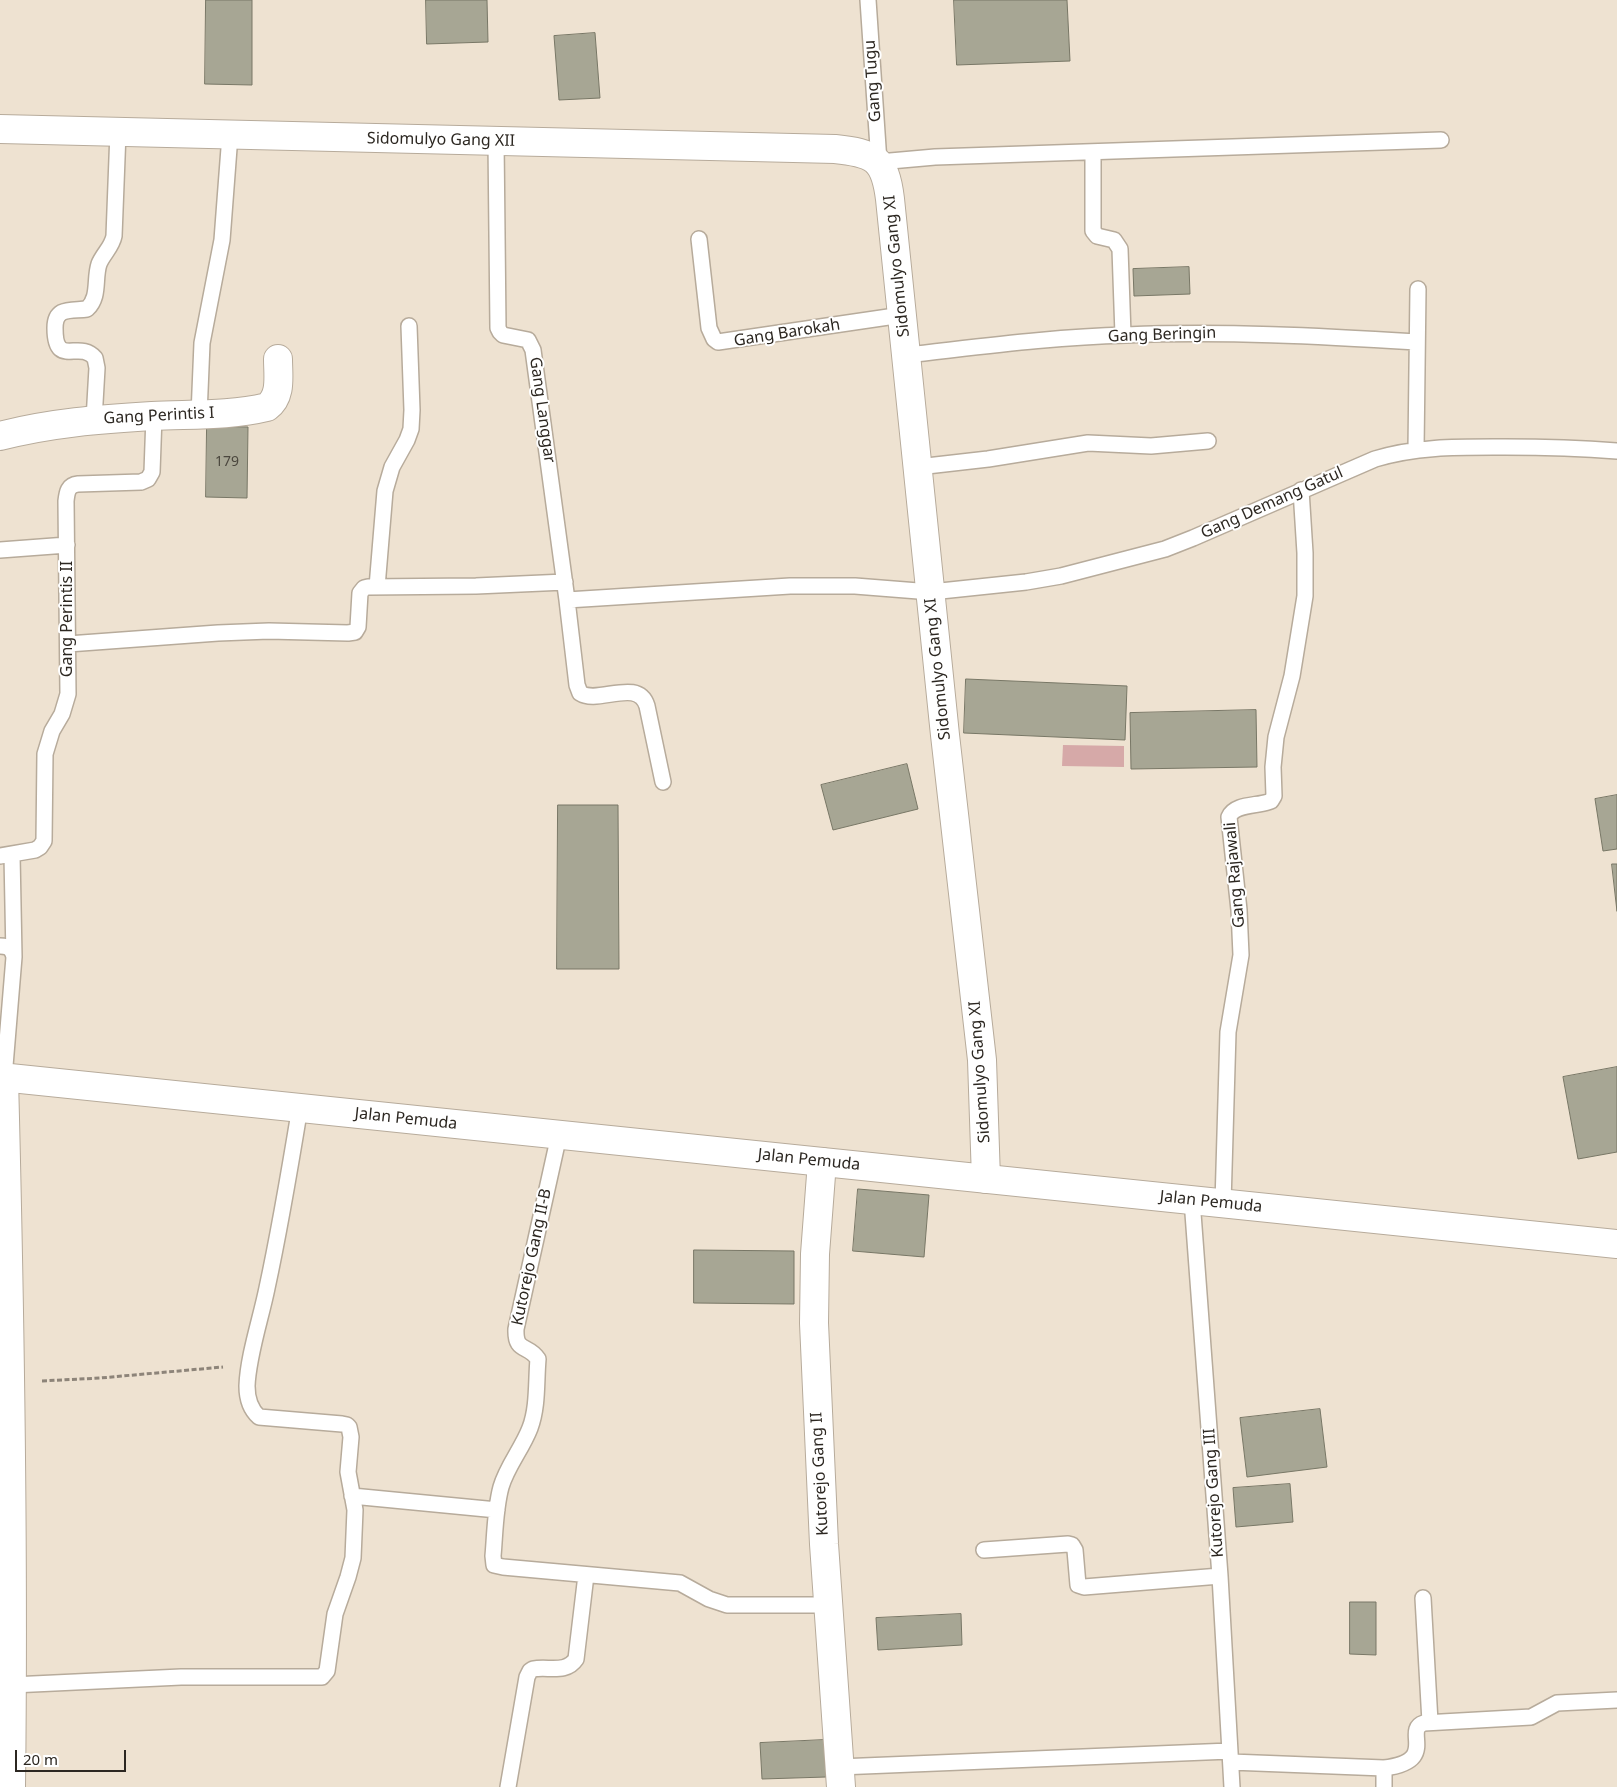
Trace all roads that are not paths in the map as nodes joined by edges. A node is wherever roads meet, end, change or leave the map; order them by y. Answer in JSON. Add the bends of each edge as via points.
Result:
{"nodes":[{"id":1,"x":868,"y":0,"type":"edge"},
{"id":2,"x":0,"y":129,"type":"edge"},
{"id":3,"x":118,"y":132,"type":"junction"},
{"id":4,"x":230,"y":135,"type":"junction"},
{"id":5,"x":1441,"y":140,"type":"dead end"},
{"id":6,"x":496,"y":141,"type":"junction"},
{"id":7,"x":1093,"y":152,"type":"junction"},
{"id":8,"x":879,"y":162,"type":"junction"},
{"id":9,"x":699,"y":239,"type":"dead end"},
{"id":10,"x":1418,"y":289,"type":"dead end"},
{"id":11,"x":902,"y":315,"type":"junction"},
{"id":12,"x":409,"y":326,"type":"dead end"},
{"id":13,"x":1123,"y":335,"type":"junction"},
{"id":14,"x":1417,"y":342,"type":"junction"},
{"id":15,"x":906,"y":355,"type":"junction"},
{"id":16,"x":278,"y":360,"type":"dead end"},
{"id":17,"x":199,"y":414,"type":"junction"},
{"id":18,"x":154,"y":416,"type":"junction"},
{"id":19,"x":94,"y":420,"type":"junction"},
{"id":20,"x":0,"y":436,"type":"edge"},
{"id":21,"x":1208,"y":441,"type":"dead end"},
{"id":22,"x":1416,"y":449,"type":"junction"},
{"id":23,"x":1617,"y":451,"type":"edge"},
{"id":24,"x":918,"y":467,"type":"junction"},
{"id":25,"x":1300,"y":490,"type":"junction"},
{"id":26,"x":67,"y":545,"type":"junction"},
{"id":27,"x":0,"y":550,"type":"edge"},
{"id":28,"x":565,"y":582,"type":"junction"},
{"id":29,"x":377,"y":587,"type":"junction"},
{"id":30,"x":931,"y":592,"type":"junction"},
{"id":31,"x":567,"y":600,"type":"junction"},
{"id":32,"x":68,"y":644,"type":"junction"},
{"id":33,"x":663,"y":782,"type":"dead end"},
{"id":34,"x":6,"y":855,"type":"edge"},
{"id":35,"x":0,"y":946,"type":"edge"},
{"id":36,"x":14,"y":957,"type":"junction"},
{"id":37,"x":2,"y":1078,"type":"edge"},
{"id":38,"x":300,"y":1107,"type":"junction"},
{"id":39,"x":559,"y":1135,"type":"junction"},
{"id":40,"x":822,"y":1162,"type":"junction"},
{"id":41,"x":986,"y":1178,"type":"junction"},
{"id":42,"x":1192,"y":1200,"type":"junction"},
{"id":43,"x":1223,"y":1203,"type":"junction"},
{"id":44,"x":1617,"y":1244,"type":"edge"},
{"id":45,"x":5,"y":1338,"type":"edge"},
{"id":46,"x":352,"y":1496,"type":"junction"},
{"id":47,"x":497,"y":1510,"type":"junction"},
{"id":48,"x":984,"y":1550,"type":"dead end"},
{"id":49,"x":586,"y":1575,"type":"junction"},
{"id":50,"x":1220,"y":1576,"type":"junction"},
{"id":51,"x":1423,"y":1598,"type":"dead end"},
{"id":52,"x":828,"y":1605,"type":"junction"},
{"id":53,"x":8,"y":1694,"type":"edge"},
{"id":54,"x":1617,"y":1700,"type":"edge"},
{"id":55,"x":1430,"y":1722,"type":"junction"},
{"id":56,"x":1230,"y":1757,"type":"junction"},
{"id":57,"x":1384,"y":1768,"type":"junction"},
{"id":58,"x":840,"y":1777,"type":"edge"},
{"id":59,"x":11,"y":1787,"type":"edge"},
{"id":60,"x":508,"y":1787,"type":"edge"},
{"id":61,"x":1232,"y":1787,"type":"edge"},
{"id":62,"x":1384,"y":1787,"type":"edge"}],
"edges":[{"from":1,"to":8,"type":"lane","name":"Gang Tugu"},
{"from":2,"to":3,"type":"street","name":"Sidomulyo Gang XII"},
{"from":3,"to":4,"type":"street","name":"Sidomulyo Gang XII"},
{"from":3,"to":19,"type":"lane","via":[[114,236],[99,264],[95,299],[87,309],[59,313],[55,321],[58,347],[88,352],[95,358]]},
{"from":4,"to":6,"type":"street","name":"Sidomulyo Gang XII"},
{"from":4,"to":17,"type":"lane","via":[[222,240],[202,342]]},
{"from":5,"to":7,"type":"lane"},
{"from":6,"to":8,"type":"street","name":"Sidomulyo Gang XII","via":[[834,149],[859,152]]},
{"from":6,"to":28,"type":"lane","name":"Gang Langgar","via":[[498,328],[503,335],[525,338],[534,350]]},
{"from":7,"to":8,"type":"lane","via":[[920,157]]},
{"from":7,"to":13,"type":"lane","via":[[1093,231],[1097,236],[1114,240],[1119,245]]},
{"from":8,"to":11,"type":"street","name":"Sidomulyo Gang XI","via":[[888,180]]},
{"from":9,"to":11,"type":"lane","name":"Gang Barokah","via":[[710,328],[718,342]]},
{"from":10,"to":14,"type":"lane"},
{"from":11,"to":15,"type":"street","name":"Sidomulyo Gang XI"},
{"from":12,"to":29,"type":"lane","via":[[410,429],[385,491]]},
{"from":13,"to":14,"type":"lane","name":"Gang Beringin","via":[[1250,333]]},
{"from":13,"to":15,"type":"lane","name":"Gang Beringin"},
{"from":14,"to":22,"type":"lane"},
{"from":15,"to":24,"type":"street","name":"Sidomulyo Gang XI"},
{"from":16,"to":17,"type":"street","name":"Gang Perintis I","via":[[273,403],[267,407]]},
{"from":17,"to":18,"type":"street","name":"Gang Perintis I"},
{"from":18,"to":19,"type":"street","name":"Gang Perintis I"},
{"from":18,"to":26,"type":"lane","name":"Gang Perintis II","via":[[152,472],[148,479],[71,485],[66,501]]},
{"from":19,"to":20,"type":"street","name":"Gang Perintis I","via":[[26,429]]},
{"from":21,"to":24,"type":"lane","via":[[1151,446],[1088,443]]},
{"from":22,"to":23,"type":"lane","name":"Gang Demang Gatul","via":[[1508,447]]},
{"from":22,"to":25,"type":"lane","name":"Gang Demang Gatul","via":[[1375,459]]},
{"from":24,"to":30,"type":"street","name":"Sidomulyo Gang XI"},
{"from":25,"to":30,"type":"lane","name":"Gang Demang Gatul","via":[[1193,538],[1110,564],[1026,582]]},
{"from":25,"to":43,"type":"lane","name":"Gang Rajawali","via":[[1305,596],[1292,676],[1276,737],[1274,796],[1271,801],[1235,809],[1229,817],[1239,910],[1240,955],[1228,1032]]},
{"from":26,"to":27,"type":"lane"},
{"from":26,"to":32,"type":"lane","name":"Gang Perintis II"},
{"from":28,"to":29,"type":"lane"},
{"from":28,"to":31,"type":"lane","name":"Gang Langgar"},
{"from":29,"to":32,"type":"lane","via":[[364,588],[360,593],[358,628],[351,633],[269,631]]},
{"from":30,"to":31,"type":"lane","name":"Gang Demang Gatul","via":[[855,586],[790,586]]},
{"from":30,"to":41,"type":"street","name":"Sidomulyo Gang XI","via":[[982,1060]]},
{"from":31,"to":33,"type":"lane","name":"Gang Langgar","via":[[580,693],[589,696],[632,692],[643,698]]},
{"from":32,"to":34,"type":"lane","name":"Gang Perintis II","via":[[68,694],[44,754],[44,841],[35,850]]},
{"from":34,"to":36,"type":"lane"},
{"from":35,"to":36,"type":"lane","via":[[7,946]]},
{"from":36,"to":37,"type":"lane"},
{"from":37,"to":38,"type":"street","name":"Jalan Pemuda"},
{"from":37,"to":45,"type":"street"},
{"from":38,"to":39,"type":"street","name":"Jalan Pemuda"},
{"from":38,"to":46,"type":"lane","via":[[278,1236],[250,1364],[248,1394],[252,1409],[259,1417],[349,1427],[348,1472]]},
{"from":39,"to":40,"type":"street","name":"Jalan Pemuda"},
{"from":39,"to":47,"type":"lane","name":"Kutorejo Gang II-B","via":[[516,1329],[519,1346],[538,1359],[534,1409],[523,1444],[505,1477]]},
{"from":40,"to":41,"type":"street","name":"Jalan Pemuda"},
{"from":40,"to":52,"type":"street","name":"Kutorejo Gang II","via":[[814,1323]]},
{"from":41,"to":42,"type":"street","name":"Jalan Pemuda"},
{"from":42,"to":43,"type":"street","name":"Jalan Pemuda"},
{"from":42,"to":50,"type":"lane","name":"Kutorejo Gang III"},
{"from":43,"to":44,"type":"street","name":"Jalan Pemuda"},
{"from":45,"to":53,"type":"street","via":[[9,1382]]},
{"from":46,"to":47,"type":"lane"},
{"from":46,"to":53,"type":"lane","via":[[356,1517],[351,1565],[335,1614],[328,1665],[322,1677],[181,1677]]},
{"from":47,"to":49,"type":"lane","via":[[494,1564]]},
{"from":48,"to":50,"type":"lane","via":[[1072,1545],[1078,1585],[1084,1587]]},
{"from":49,"to":52,"type":"lane","via":[[680,1583],[728,1606]]},
{"from":49,"to":60,"type":"lane","via":[[576,1659],[564,1668],[533,1669],[527,1677]]},
{"from":50,"to":56,"type":"lane","name":"Kutorejo Gang III"},
{"from":51,"to":55,"type":"lane"},
{"from":52,"to":58,"type":"street","name":"Kutorejo Gang II"},
{"from":53,"to":59,"type":"street"},
{"from":54,"to":55,"type":"lane","via":[[1557,1703],[1525,1718]]},
{"from":55,"to":57,"type":"lane","via":[[1416,1729],[1417,1750],[1412,1759]]},
{"from":56,"to":57,"type":"lane"},
{"from":56,"to":58,"type":"lane"},
{"from":56,"to":61,"type":"lane","name":"Kutorejo Gang III"},
{"from":57,"to":62,"type":"lane"}]}
